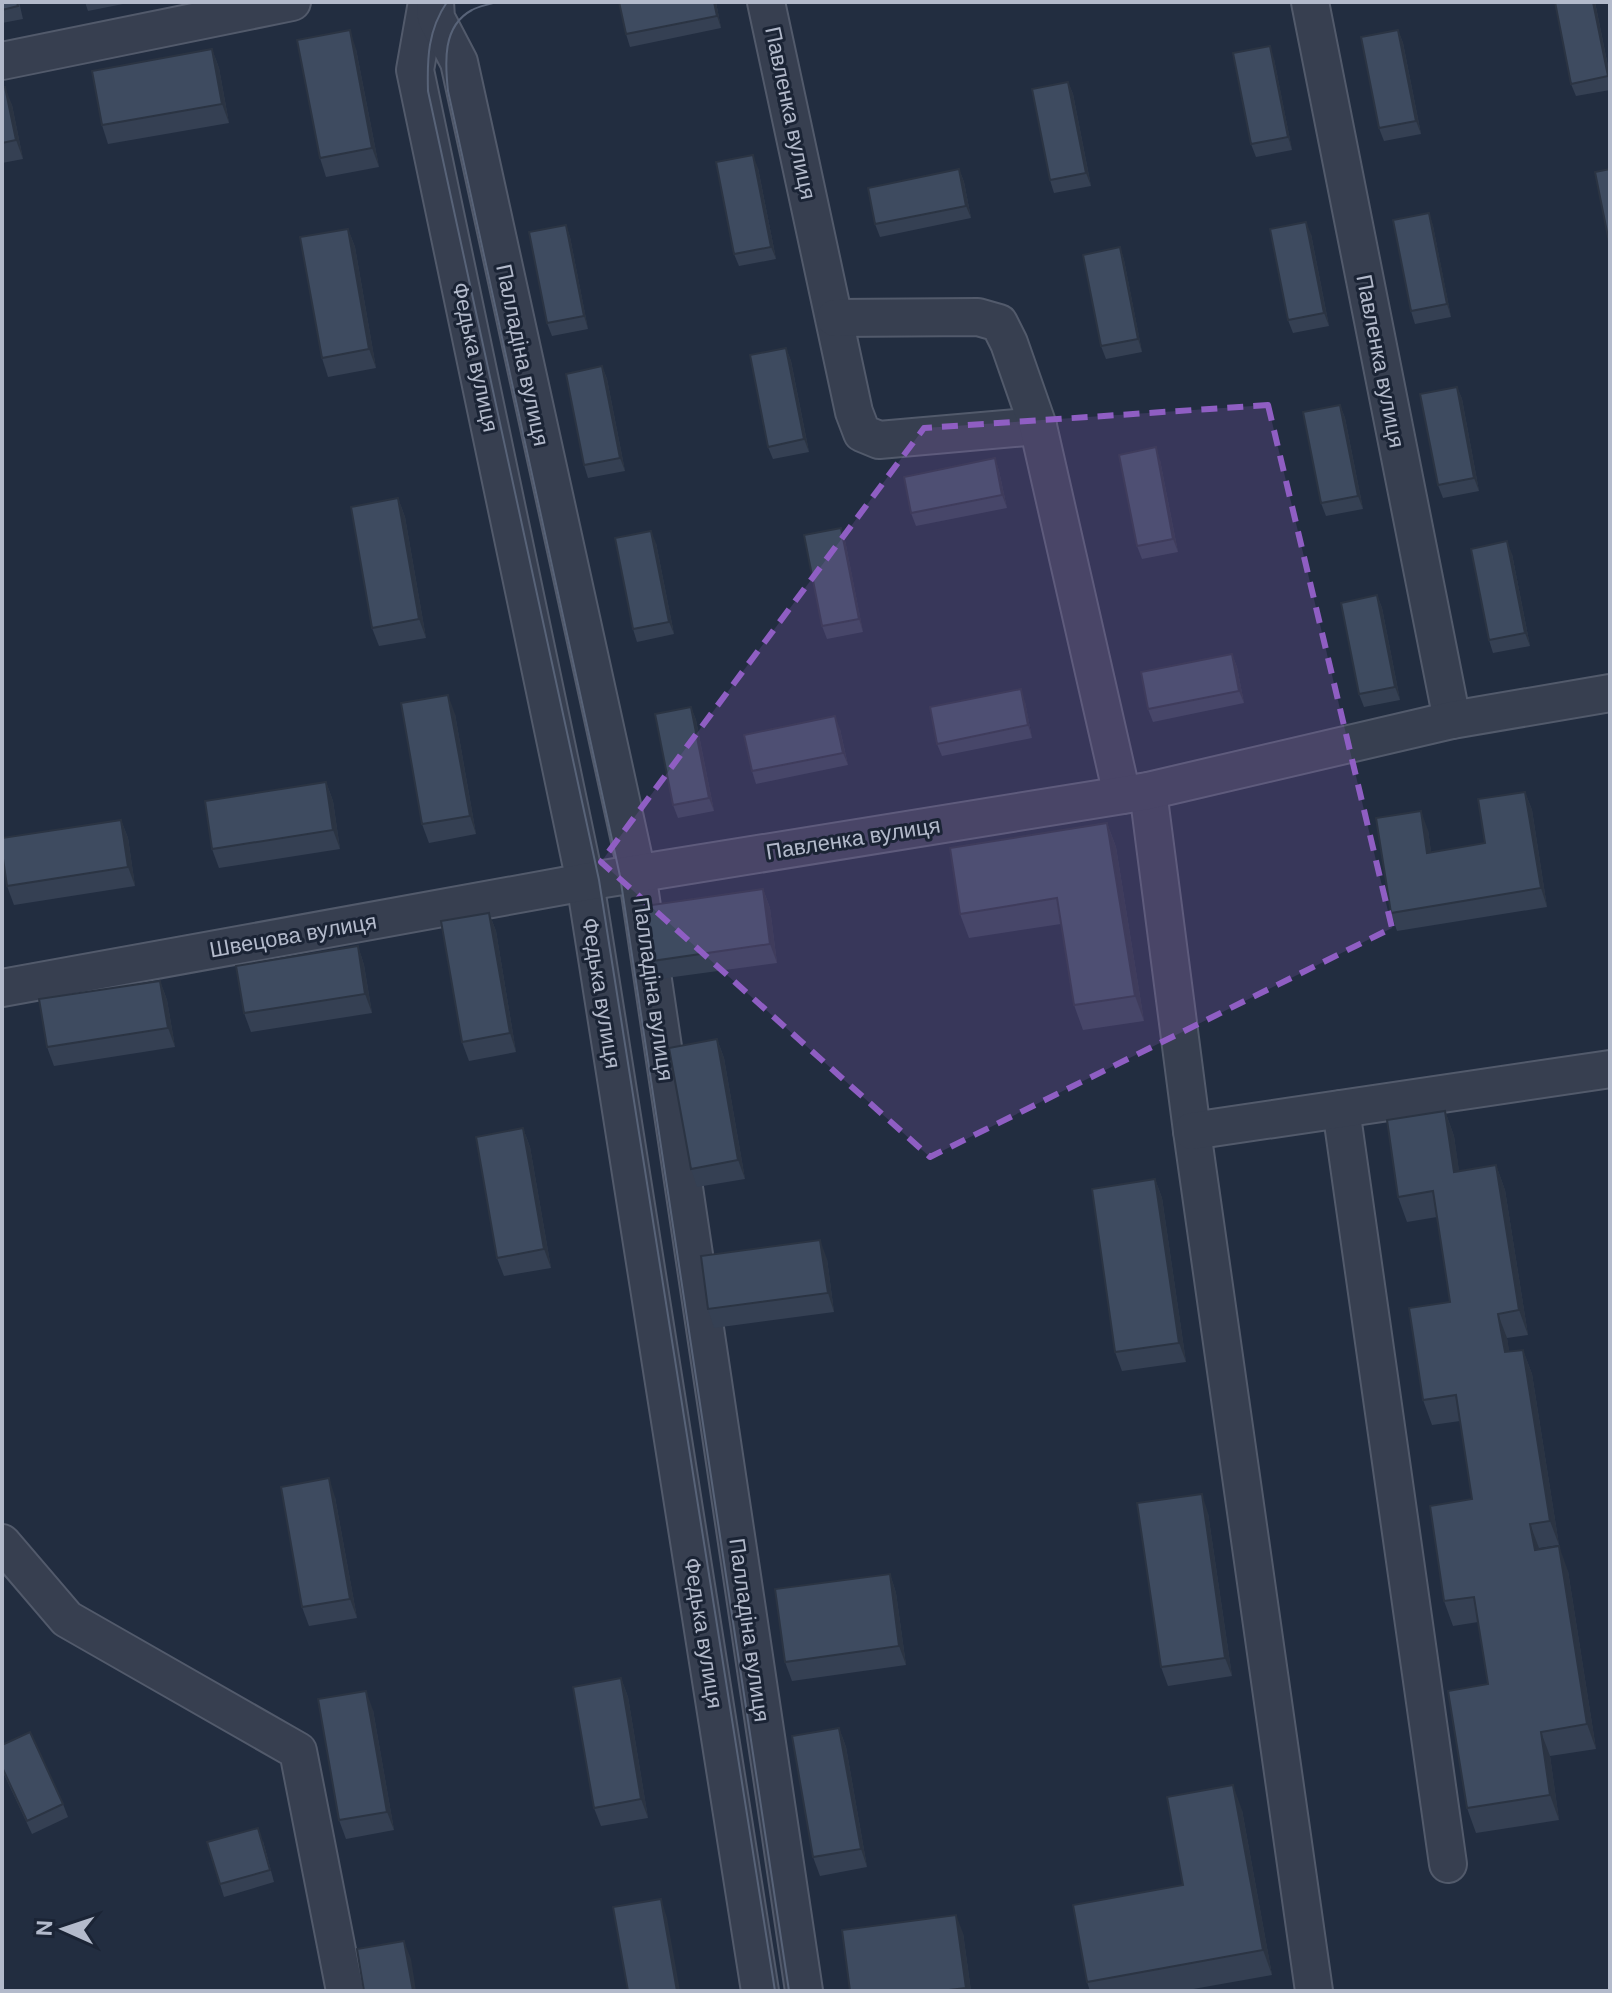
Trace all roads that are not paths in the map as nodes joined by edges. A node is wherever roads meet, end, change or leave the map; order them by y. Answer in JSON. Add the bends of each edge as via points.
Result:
{"nodes":[{"id":1,"x":292,"y":2,"type":"edge"},
{"id":2,"x":427,"y":2,"type":"edge"},
{"id":3,"x":435,"y":2,"type":"edge"},
{"id":4,"x":766,"y":2,"type":"edge"},
{"id":5,"x":1310,"y":2,"type":"edge"},
{"id":6,"x":2,"y":61,"type":"edge"},
{"id":7,"x":835,"y":318,"type":"junction"},
{"id":8,"x":1038,"y":426,"type":"junction"},
{"id":9,"x":1610,"y":693,"type":"edge"},
{"id":10,"x":1452,"y":720,"type":"junction"},
{"id":11,"x":1135,"y":793,"type":"junction"},
{"id":12,"x":637,"y":873,"type":"junction"},
{"id":13,"x":585,"y":882,"type":"junction"},
{"id":14,"x":2,"y":988,"type":"edge"},
{"id":15,"x":1610,"y":1069,"type":"edge"},
{"id":16,"x":1341,"y":1109,"type":"junction"},
{"id":17,"x":1192,"y":1131,"type":"junction"},
{"id":18,"x":2,"y":1543,"type":"edge"},
{"id":19,"x":1448,"y":1864,"type":"dead end"},
{"id":20,"x":345,"y":1991,"type":"edge"},
{"id":21,"x":760,"y":1991,"type":"edge"},
{"id":22,"x":804,"y":1991,"type":"edge"},
{"id":23,"x":1314,"y":1991,"type":"edge"}],
"edges":[{"from":1,"to":6,"type":"street"},
{"from":2,"to":13,"type":"street","name":"Федька вулиця","via":[[415,70]]},
{"from":3,"to":12,"type":"street","name":"Палладіна вулиця","via":[[436,18],[459,62]]},
{"from":4,"to":7,"type":"street","name":"Павленка вулиця"},
{"from":5,"to":10,"type":"street","name":"Павленка вулиця"},
{"from":7,"to":8,"type":"street","via":[[978,317],[999,323]]},
{"from":7,"to":8,"type":"street","name":"Павленка вулиця","via":[[862,433],[879,440]]},
{"from":8,"to":11,"type":"street"},
{"from":9,"to":10,"type":"street","name":"Павленка вулиця"},
{"from":10,"to":11,"type":"street","name":"Павленка вулиця"},
{"from":11,"to":12,"type":"street","name":"Павленка вулиця"},
{"from":11,"to":17,"type":"street"},
{"from":12,"to":13,"type":"street","name":"Павленка вулиця"},
{"from":12,"to":22,"type":"street","name":"Палладіна вулиця"},
{"from":13,"to":14,"type":"street","name":"Швецова вулиця"},
{"from":13,"to":21,"type":"street","name":"Федька вулиця"},
{"from":15,"to":16,"type":"street"},
{"from":16,"to":17,"type":"street"},
{"from":16,"to":19,"type":"street"},
{"from":17,"to":23,"type":"street"},
{"from":18,"to":20,"type":"street","via":[[67,1619],[298,1751]]}]}
